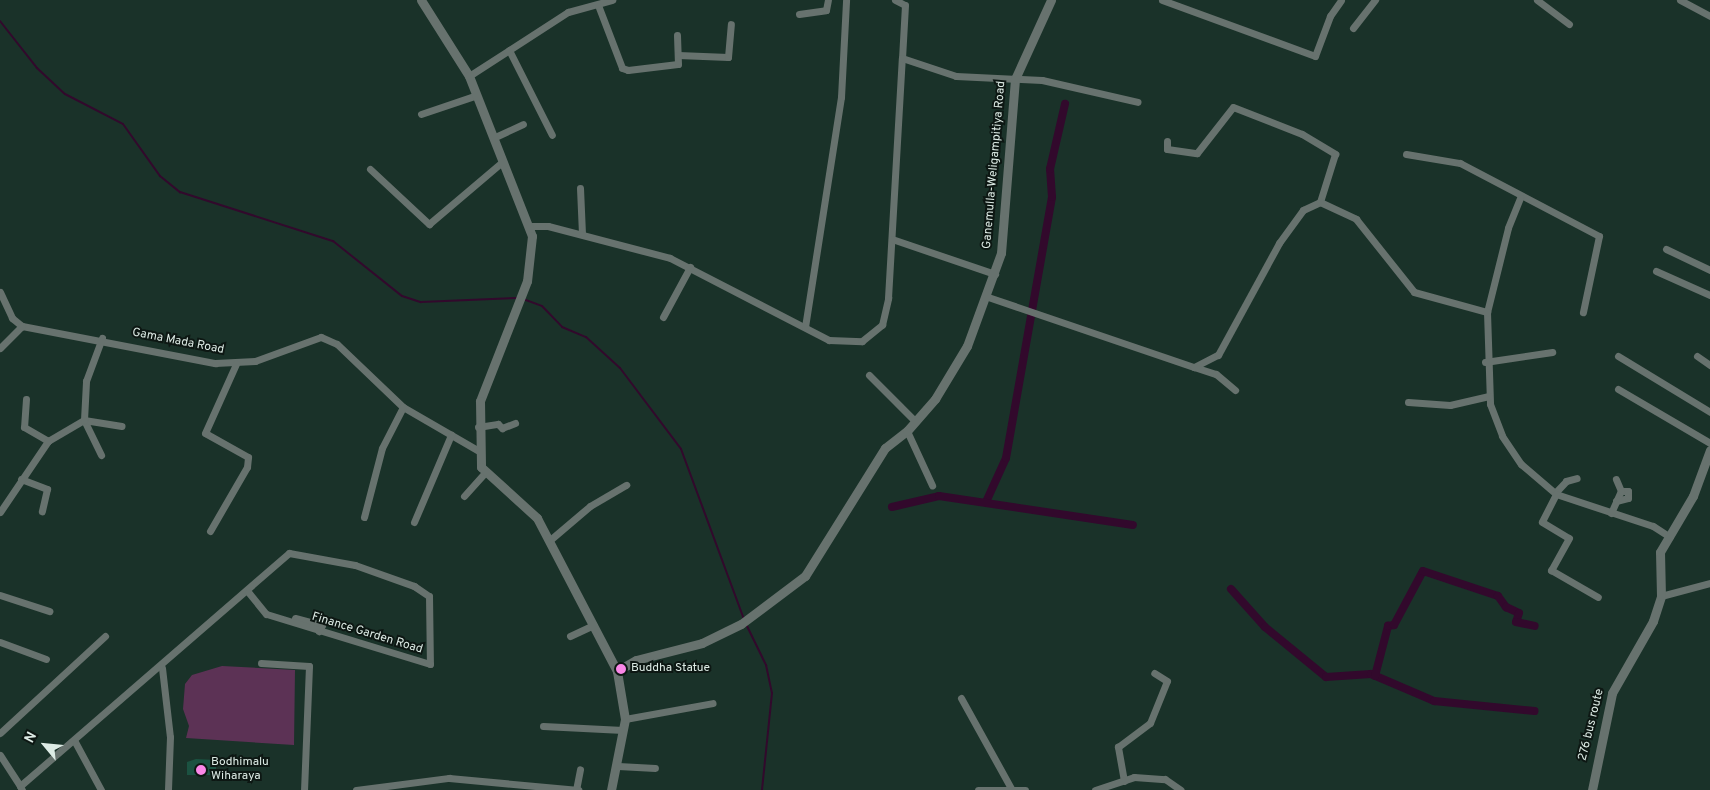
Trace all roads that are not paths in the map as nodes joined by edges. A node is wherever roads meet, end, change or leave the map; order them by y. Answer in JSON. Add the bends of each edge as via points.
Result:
{"nodes":[{"id":1,"x":421,"y":0,"type":"edge"},
{"id":2,"x":612,"y":0,"type":"edge"},
{"id":3,"x":828,"y":0,"type":"edge"},
{"id":4,"x":846,"y":0,"type":"edge"},
{"id":5,"x":895,"y":0,"type":"edge"},
{"id":6,"x":1051,"y":0,"type":"edge"},
{"id":7,"x":1162,"y":0,"type":"edge"},
{"id":8,"x":1341,"y":0,"type":"edge"},
{"id":9,"x":1375,"y":0,"type":"edge"},
{"id":10,"x":1537,"y":0,"type":"edge"},
{"id":11,"x":1680,"y":0,"type":"edge"},
{"id":12,"x":598,"y":5,"type":"junction"},
{"id":13,"x":798,"y":14,"type":"dead end"},
{"id":14,"x":1710,"y":16,"type":"edge"},
{"id":15,"x":731,"y":24,"type":"dead end"},
{"id":16,"x":1569,"y":24,"type":"dead end"},
{"id":17,"x":1353,"y":28,"type":"dead end"},
{"id":18,"x":677,"y":35,"type":"dead end"},
{"id":19,"x":509,"y":50,"type":"junction"},
{"id":20,"x":678,"y":55,"type":"junction"},
{"id":21,"x":902,"y":58,"type":"junction"},
{"id":22,"x":469,"y":76,"type":"junction"},
{"id":23,"x":1015,"y":79,"type":"junction"},
{"id":24,"x":477,"y":95,"type":"junction"},
{"id":25,"x":1138,"y":102,"type":"dead end"},
{"id":26,"x":421,"y":114,"type":"dead end"},
{"id":27,"x":524,"y":124,"type":"dead end"},
{"id":28,"x":552,"y":135,"type":"dead end"},
{"id":29,"x":493,"y":138,"type":"junction"},
{"id":30,"x":1167,"y":141,"type":"dead end"},
{"id":31,"x":1406,"y":154,"type":"dead end"},
{"id":32,"x":502,"y":162,"type":"junction"},
{"id":33,"x":370,"y":169,"type":"dead end"},
{"id":34,"x":580,"y":188,"type":"dead end"},
{"id":35,"x":1520,"y":198,"type":"junction"},
{"id":36,"x":1320,"y":202,"type":"junction"},
{"id":37,"x":529,"y":226,"type":"junction"},
{"id":38,"x":582,"y":234,"type":"junction"},
{"id":39,"x":892,"y":239,"type":"junction"},
{"id":40,"x":1666,"y":249,"type":"dead end"},
{"id":41,"x":690,"y":267,"type":"junction"},
{"id":42,"x":1710,"y":270,"type":"edge"},
{"id":43,"x":1656,"y":271,"type":"dead end"},
{"id":44,"x":995,"y":274,"type":"junction"},
{"id":45,"x":0,"y":292,"type":"edge"},
{"id":46,"x":1710,"y":295,"type":"edge"},
{"id":47,"x":988,"y":297,"type":"junction"},
{"id":48,"x":1487,"y":312,"type":"junction"},
{"id":49,"x":1583,"y":312,"type":"dead end"},
{"id":50,"x":663,"y":317,"type":"dead end"},
{"id":51,"x":22,"y":326,"type":"junction"},
{"id":52,"x":805,"y":328,"type":"junction"},
{"id":53,"x":102,"y":338,"type":"junction"},
{"id":54,"x":0,"y":348,"type":"edge"},
{"id":55,"x":1552,"y":352,"type":"dead end"},
{"id":56,"x":1618,"y":356,"type":"dead end"},
{"id":57,"x":1697,"y":356,"type":"dead end"},
{"id":58,"x":1485,"y":362,"type":"junction"},
{"id":59,"x":236,"y":364,"type":"junction"},
{"id":60,"x":1710,"y":365,"type":"edge"},
{"id":61,"x":1194,"y":367,"type":"junction"},
{"id":62,"x":870,"y":375,"type":"dead end"},
{"id":63,"x":1618,"y":389,"type":"dead end"},
{"id":64,"x":1235,"y":390,"type":"dead end"},
{"id":65,"x":1489,"y":396,"type":"junction"},
{"id":66,"x":26,"y":399,"type":"dead end"},
{"id":67,"x":1408,"y":402,"type":"dead end"},
{"id":68,"x":403,"y":407,"type":"junction"},
{"id":69,"x":1710,"y":412,"type":"edge"},
{"id":70,"x":84,"y":420,"type":"junction"},
{"id":71,"x":916,"y":422,"type":"junction"},
{"id":72,"x":515,"y":423,"type":"dead end"},
{"id":73,"x":122,"y":426,"type":"dead end"},
{"id":74,"x":478,"y":427,"type":"junction"},
{"id":75,"x":907,"y":431,"type":"junction"},
{"id":76,"x":450,"y":435,"type":"junction"},
{"id":77,"x":48,"y":441,"type":"junction"},
{"id":78,"x":1710,"y":443,"type":"edge"},
{"id":79,"x":1710,"y":450,"type":"edge"},
{"id":80,"x":479,"y":451,"type":"junction"},
{"id":81,"x":101,"y":455,"type":"dead end"},
{"id":82,"x":485,"y":473,"type":"junction"},
{"id":83,"x":1577,"y":478,"type":"dead end"},
{"id":84,"x":21,"y":479,"type":"junction"},
{"id":85,"x":1616,"y":479,"type":"dead end"},
{"id":86,"x":626,"y":485,"type":"dead end"},
{"id":87,"x":932,"y":485,"type":"dead end"},
{"id":88,"x":1556,"y":493,"type":"junction"},
{"id":89,"x":464,"y":496,"type":"dead end"},
{"id":90,"x":2,"y":504,"type":"edge"},
{"id":91,"x":42,"y":510,"type":"dead end"},
{"id":92,"x":0,"y":512,"type":"edge"},
{"id":93,"x":1611,"y":513,"type":"junction"},
{"id":94,"x":364,"y":517,"type":"dead end"},
{"id":95,"x":414,"y":522,"type":"dead end"},
{"id":96,"x":210,"y":531,"type":"dead end"},
{"id":97,"x":1670,"y":536,"type":"junction"},
{"id":98,"x":550,"y":540,"type":"junction"},
{"id":99,"x":1710,"y":583,"type":"edge"},
{"id":100,"x":248,"y":592,"type":"junction"},
{"id":101,"x":0,"y":595,"type":"edge"},
{"id":102,"x":1661,"y":596,"type":"junction"},
{"id":103,"x":1598,"y":597,"type":"dead end"},
{"id":104,"x":49,"y":611,"type":"dead end"},
{"id":105,"x":295,"y":618,"type":"dead end"},
{"id":106,"x":594,"y":625,"type":"junction"},
{"id":107,"x":319,"y":631,"type":"junction"},
{"id":108,"x":105,"y":636,"type":"dead end"},
{"id":109,"x":570,"y":636,"type":"dead end"},
{"id":110,"x":0,"y":642,"type":"edge"},
{"id":111,"x":46,"y":659,"type":"dead end"},
{"id":112,"x":261,"y":663,"type":"dead end"},
{"id":113,"x":162,"y":668,"type":"junction"},
{"id":114,"x":617,"y":671,"type":"junction"},
{"id":115,"x":1154,"y":673,"type":"dead end"},
{"id":116,"x":961,"y":698,"type":"dead end"},
{"id":117,"x":713,"y":702,"type":"dead end"},
{"id":118,"x":624,"y":719,"type":"junction"},
{"id":119,"x":544,"y":726,"type":"dead end"},
{"id":120,"x":623,"y":730,"type":"junction"},
{"id":121,"x":0,"y":733,"type":"edge"},
{"id":122,"x":74,"y":740,"type":"junction"},
{"id":123,"x":0,"y":755,"type":"edge"},
{"id":124,"x":618,"y":766,"type":"junction"},
{"id":125,"x":655,"y":768,"type":"dead end"},
{"id":126,"x":580,"y":769,"type":"dead end"},
{"id":127,"x":1124,"y":781,"type":"junction"},
{"id":128,"x":21,"y":788,"type":"edge"},
{"id":129,"x":1012,"y":789,"type":"edge"},
{"id":130,"x":101,"y":790,"type":"edge"},
{"id":131,"x":168,"y":790,"type":"edge"},
{"id":132,"x":304,"y":790,"type":"edge"},
{"id":133,"x":356,"y":790,"type":"edge"},
{"id":134,"x":577,"y":790,"type":"edge"},
{"id":135,"x":610,"y":790,"type":"edge"},
{"id":136,"x":978,"y":790,"type":"edge"},
{"id":137,"x":1025,"y":790,"type":"edge"},
{"id":138,"x":1094,"y":790,"type":"edge"},
{"id":139,"x":1181,"y":790,"type":"edge"},
{"id":140,"x":1592,"y":790,"type":"edge"}],
"edges":[{"from":1,"to":22,"type":"street"},
{"from":2,"to":12,"type":"street"},
{"from":3,"to":13,"type":"street","via":[[826,10]]},
{"from":4,"to":52,"type":"street","via":[[841,97]]},
{"from":5,"to":21,"type":"street","via":[[905,5]]},
{"from":6,"to":23,"type":"street","name":"Ganemulla-Weligampitiya Road"},
{"from":7,"to":8,"type":"street","via":[[1315,56],[1330,16]]},
{"from":9,"to":17,"type":"street"},
{"from":10,"to":16,"type":"street"},
{"from":11,"to":14,"type":"street"},
{"from":12,"to":19,"type":"street","via":[[568,12]]},
{"from":12,"to":20,"type":"street","via":[[622,68],[678,64]]},
{"from":15,"to":20,"type":"street","via":[[728,57]]},
{"from":18,"to":20,"type":"street"},
{"from":19,"to":22,"type":"street"},
{"from":19,"to":28,"type":"street"},
{"from":21,"to":23,"type":"street","via":[[956,76]]},
{"from":21,"to":39,"type":"street"},
{"from":22,"to":24,"type":"street"},
{"from":23,"to":25,"type":"street","via":[[1042,80]]},
{"from":23,"to":44,"type":"street","name":"Ganemulla-Weligampitiya Road","via":[[1008,187]]},
{"from":24,"to":26,"type":"street"},
{"from":24,"to":29,"type":"street"},
{"from":27,"to":29,"type":"street"},
{"from":29,"to":32,"type":"street"},
{"from":30,"to":36,"type":"street","via":[[1167,149],[1197,153],[1233,107],[1302,134],[1335,154]]},
{"from":31,"to":35,"type":"street","via":[[1460,163]]},
{"from":32,"to":33,"type":"street","via":[[429,224]]},
{"from":32,"to":37,"type":"street"},
{"from":34,"to":38,"type":"street"},
{"from":35,"to":48,"type":"street","via":[[1508,228]]},
{"from":35,"to":49,"type":"street","via":[[1600,236]]},
{"from":36,"to":48,"type":"street","via":[[1356,220],[1414,292]]},
{"from":36,"to":61,"type":"street","via":[[1304,210],[1279,242],[1218,355]]},
{"from":37,"to":38,"type":"street"},
{"from":37,"to":74,"type":"street","via":[[532,236],[526,281],[480,401]]},
{"from":38,"to":41,"type":"street"},
{"from":39,"to":44,"type":"street"},
{"from":39,"to":52,"type":"street","via":[[882,325],[862,340],[848,342],[830,340]]},
{"from":40,"to":42,"type":"street"},
{"from":41,"to":50,"type":"street"},
{"from":41,"to":52,"type":"street"},
{"from":43,"to":46,"type":"street"},
{"from":44,"to":47,"type":"street","name":"Ganemulla-Weligampitiya Road"},
{"from":45,"to":51,"type":"street","via":[[12,318]]},
{"from":47,"to":61,"type":"street"},
{"from":47,"to":71,"type":"street","name":"Ganemulla-Weligampitiya Road","via":[[967,346]]},
{"from":48,"to":58,"type":"street"},
{"from":51,"to":53,"type":"street","name":"Gama Mada Road"},
{"from":51,"to":54,"type":"street"},
{"from":53,"to":59,"type":"street","name":"Gama Mada Road"},
{"from":53,"to":70,"type":"street","via":[[86,381]]},
{"from":55,"to":58,"type":"street"},
{"from":56,"to":69,"type":"street"},
{"from":57,"to":60,"type":"street"},
{"from":58,"to":65,"type":"street"},
{"from":59,"to":68,"type":"street","name":"Gama Mada Road","via":[[269,357],[321,337],[337,344]]},
{"from":59,"to":96,"type":"street","via":[[205,433],[248,457],[248,467]]},
{"from":61,"to":64,"type":"street","via":[[1216,374]]},
{"from":62,"to":71,"type":"street"},
{"from":63,"to":78,"type":"street"},
{"from":65,"to":67,"type":"street","via":[[1450,405]]},
{"from":65,"to":88,"type":"street","via":[[1502,436],[1521,464]]},
{"from":66,"to":77,"type":"street","via":[[24,427]]},
{"from":68,"to":76,"type":"street","name":"Gama Mada Road"},
{"from":68,"to":94,"type":"street","via":[[382,448]]},
{"from":70,"to":73,"type":"street"},
{"from":70,"to":77,"type":"street"},
{"from":70,"to":81,"type":"street"},
{"from":71,"to":75,"type":"street","name":"Ganemulla-Weligampitiya Road"},
{"from":72,"to":74,"type":"street","via":[[502,428],[498,424]]},
{"from":74,"to":80,"type":"street"},
{"from":75,"to":87,"type":"street"},
{"from":75,"to":114,"type":"street","name":"Ganemulla-Weligampitiya Road","via":[[885,448],[805,576],[741,624],[702,643],[636,660]]},
{"from":76,"to":80,"type":"street","name":"Gama Mada Road"},
{"from":76,"to":95,"type":"street"},
{"from":77,"to":84,"type":"street"},
{"from":79,"to":97,"type":"street","name":"276 bus route","via":[[1693,496]]},
{"from":80,"to":82,"type":"street"},
{"from":82,"to":89,"type":"street"},
{"from":82,"to":98,"type":"street","via":[[537,518]]},
{"from":83,"to":88,"type":"street","via":[[1566,481]]},
{"from":84,"to":90,"type":"street"},
{"from":84,"to":91,"type":"street","via":[[47,489]]},
{"from":85,"to":93,"type":"street","via":[[1622,490],[1628,491],[1628,498],[1616,501]]},
{"from":86,"to":98,"type":"street","via":[[590,506]]},
{"from":88,"to":93,"type":"street"},
{"from":88,"to":103,"type":"street","via":[[1542,522],[1568,538],[1551,570]]},
{"from":90,"to":92,"type":"street"},
{"from":93,"to":97,"type":"street","via":[[1653,526]]},
{"from":97,"to":102,"type":"street","name":"276 bus route","via":[[1660,552]]},
{"from":98,"to":106,"type":"street"},
{"from":99,"to":102,"type":"street"},
{"from":100,"to":107,"type":"street","name":"Finance Garden Road","via":[[266,614]]},
{"from":100,"to":107,"type":"street","name":"Finance Garden Road","via":[[289,553],[356,565],[414,586],[428,596],[432,609],[430,664]]},
{"from":100,"to":113,"type":"street","name":"Finance Garden Road"},
{"from":101,"to":104,"type":"street"},
{"from":102,"to":140,"type":"street","name":"276 bus route","via":[[1653,621],[1612,693]]},
{"from":105,"to":107,"type":"street","via":[[322,625]]},
{"from":106,"to":109,"type":"street"},
{"from":106,"to":114,"type":"street"},
{"from":108,"to":121,"type":"street"},
{"from":110,"to":111,"type":"street"},
{"from":112,"to":132,"type":"street","via":[[309,666]]},
{"from":113,"to":122,"type":"street","name":"Finance Garden Road"},
{"from":113,"to":131,"type":"street","via":[[170,737]]},
{"from":114,"to":118,"type":"street"},
{"from":115,"to":127,"type":"street","via":[[1167,681],[1150,723],[1118,748]]},
{"from":116,"to":129,"type":"street"},
{"from":117,"to":118,"type":"street"},
{"from":118,"to":120,"type":"street"},
{"from":119,"to":120,"type":"street"},
{"from":120,"to":124,"type":"street"},
{"from":122,"to":128,"type":"street","name":"Finance Garden Road"},
{"from":122,"to":130,"type":"street"},
{"from":123,"to":128,"type":"street"},
{"from":124,"to":125,"type":"street"},
{"from":124,"to":135,"type":"street"},
{"from":126,"to":134,"type":"street"},
{"from":127,"to":138,"type":"street"},
{"from":127,"to":139,"type":"street","via":[[1165,779]]},
{"from":129,"to":136,"type":"street"},
{"from":129,"to":137,"type":"street"},
{"from":133,"to":134,"type":"street","via":[[448,778]]}]}
